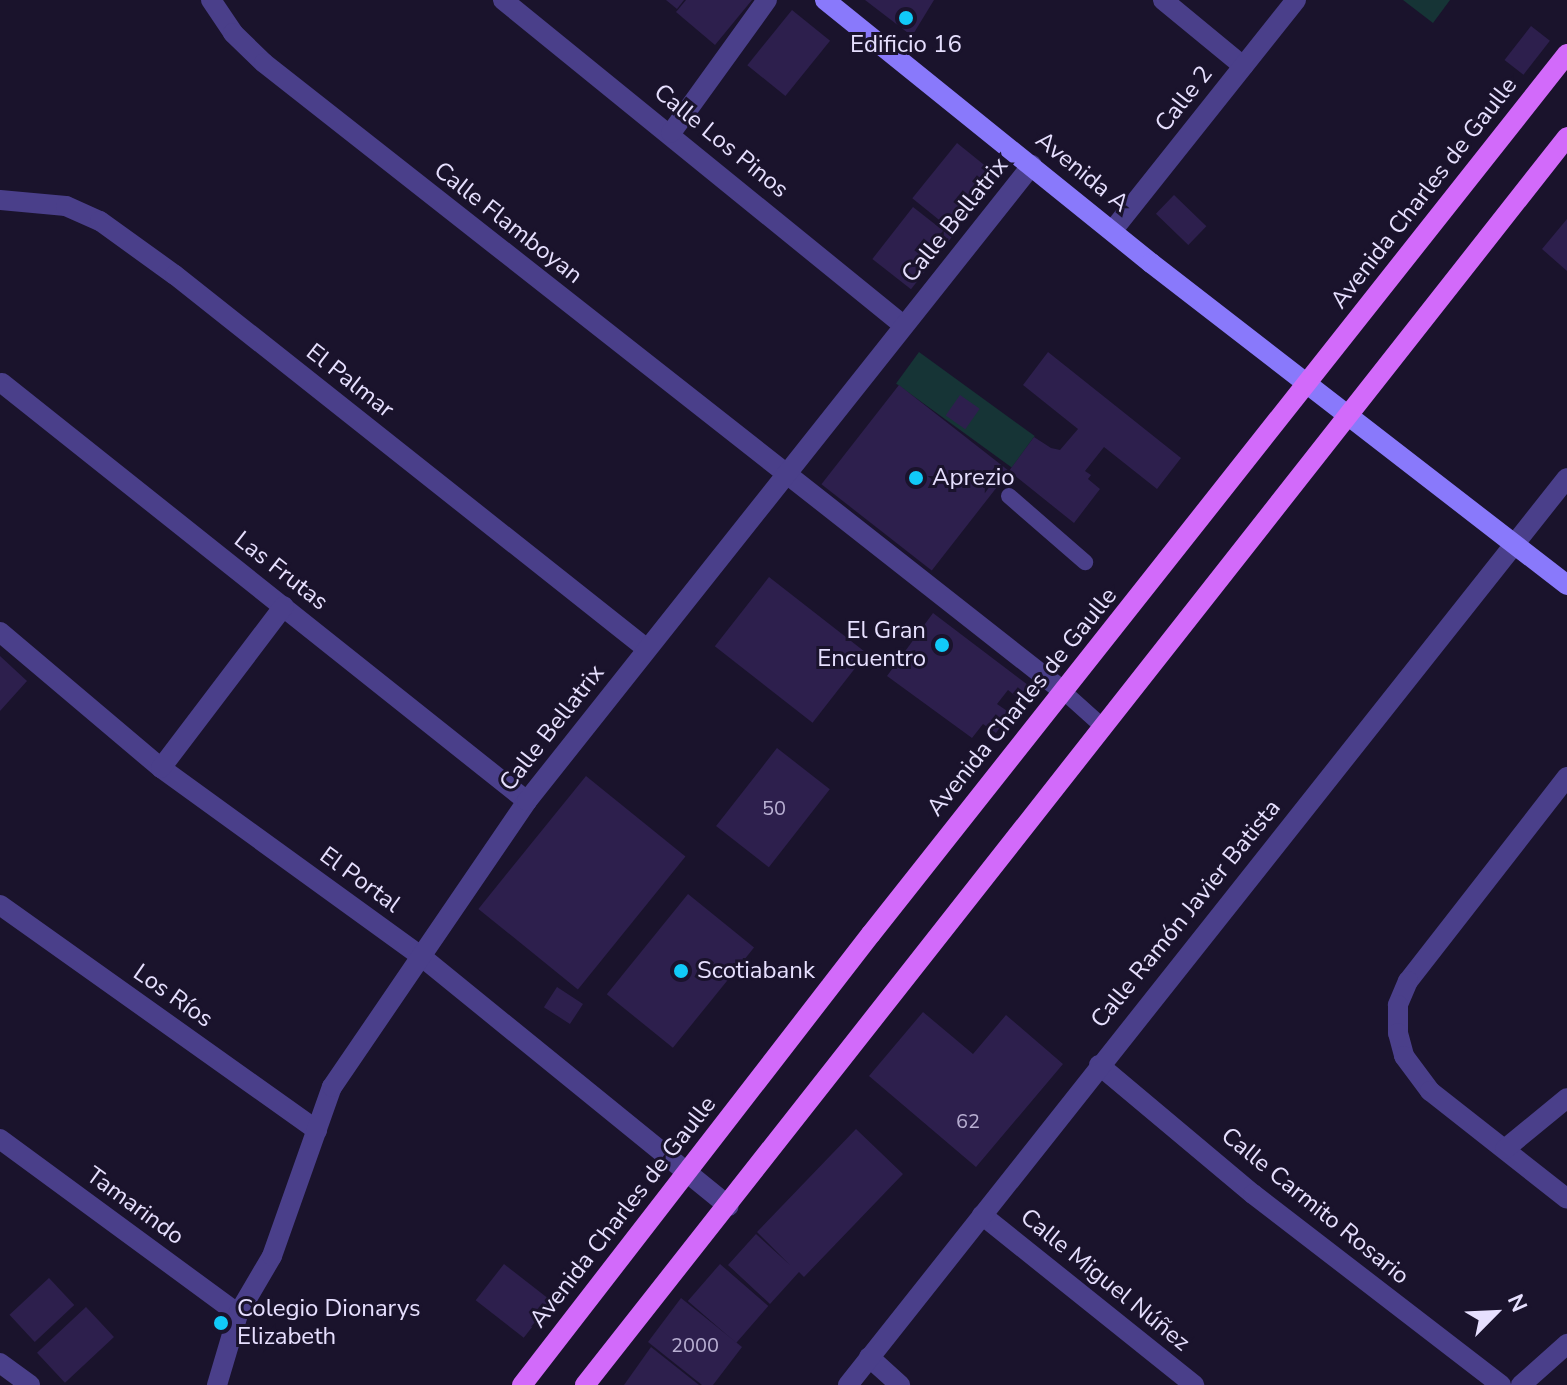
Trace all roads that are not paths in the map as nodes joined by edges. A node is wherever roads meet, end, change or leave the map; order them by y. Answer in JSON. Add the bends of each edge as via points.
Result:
{"nodes":[{"id":1,"x":211,"y":0,"type":"edge"},
{"id":2,"x":503,"y":0,"type":"edge"},
{"id":3,"x":767,"y":0,"type":"edge"},
{"id":4,"x":825,"y":0,"type":"edge"},
{"id":5,"x":1163,"y":0,"type":"edge"},
{"id":6,"x":1296,"y":0,"type":"edge"},
{"id":7,"x":1567,"y":54,"type":"edge"},
{"id":8,"x":1243,"y":66,"type":"junction"},
{"id":9,"x":671,"y":133,"type":"junction"},
{"id":10,"x":1567,"y":137,"type":"edge"},
{"id":11,"x":1032,"y":165,"type":"junction"},
{"id":12,"x":0,"y":200,"type":"edge"},
{"id":13,"x":1113,"y":230,"type":"junction"},
{"id":14,"x":903,"y":325,"type":"junction"},
{"id":15,"x":2,"y":383,"type":"edge"},
{"id":16,"x":1307,"y":383,"type":"junction"},
{"id":17,"x":1347,"y":415,"type":"junction"},
{"id":18,"x":784,"y":475,"type":"junction"},
{"id":19,"x":1567,"y":478,"type":"edge"},
{"id":20,"x":1009,"y":496,"type":"dead end"},
{"id":21,"x":1515,"y":544,"type":"junction"},
{"id":22,"x":1085,"y":562,"type":"dead end"},
{"id":23,"x":1567,"y":585,"type":"edge"},
{"id":24,"x":284,"y":606,"type":"junction"},
{"id":25,"x":0,"y":632,"type":"edge"},
{"id":26,"x":647,"y":649,"type":"junction"},
{"id":27,"x":1063,"y":691,"type":"junction"},
{"id":28,"x":1102,"y":726,"type":"junction"},
{"id":29,"x":161,"y":768,"type":"junction"},
{"id":30,"x":1567,"y":777,"type":"edge"},
{"id":31,"x":527,"y":801,"type":"junction"},
{"id":32,"x":1,"y":909,"type":"edge"},
{"id":33,"x":422,"y":957,"type":"junction"},
{"id":34,"x":1099,"y":1065,"type":"junction"},
{"id":35,"x":1567,"y":1098,"type":"edge"},
{"id":36,"x":317,"y":1130,"type":"junction"},
{"id":37,"x":0,"y":1139,"type":"edge"},
{"id":38,"x":1505,"y":1149,"type":"junction"},
{"id":39,"x":686,"y":1174,"type":"junction"},
{"id":40,"x":1567,"y":1199,"type":"edge"},
{"id":41,"x":728,"y":1206,"type":"junction"},
{"id":42,"x":982,"y":1215,"type":"junction"},
{"id":43,"x":238,"y":1314,"type":"junction"},
{"id":44,"x":1567,"y":1344,"type":"edge"},
{"id":45,"x":869,"y":1357,"type":"junction"},
{"id":46,"x":0,"y":1363,"type":"edge"},
{"id":47,"x":30,"y":1385,"type":"edge"},
{"id":48,"x":217,"y":1385,"type":"edge"},
{"id":49,"x":522,"y":1385,"type":"edge"},
{"id":50,"x":585,"y":1385,"type":"edge"},
{"id":51,"x":848,"y":1385,"type":"edge"},
{"id":52,"x":900,"y":1385,"type":"edge"},
{"id":53,"x":1194,"y":1385,"type":"edge"},
{"id":54,"x":1501,"y":1385,"type":"edge"},
{"id":55,"x":1521,"y":1385,"type":"edge"}],
"edges":[{"from":1,"to":18,"type":"street","name":"Calle Flamboyan","via":[[233,33],[264,63]]},
{"from":2,"to":9,"type":"street","name":"Calle Los Pinos"},
{"from":3,"to":9,"type":"street"},
{"from":4,"to":11,"type":"main road","name":"Avenida A"},
{"from":5,"to":8,"type":"street"},
{"from":6,"to":8,"type":"street","name":"Calle 2"},
{"from":7,"to":16,"type":"main road","name":"Avenida Charles de Gaulle"},
{"from":8,"to":13,"type":"street","name":"Calle 2"},
{"from":9,"to":14,"type":"street","name":"Calle Los Pinos"},
{"from":10,"to":17,"type":"main road"},
{"from":11,"to":13,"type":"main road","name":"Avenida A"},
{"from":11,"to":14,"type":"street","name":"Calle Bellatrix"},
{"from":12,"to":26,"type":"street","name":"El Palmar","via":[[66,206],[100,221]]},
{"from":13,"to":16,"type":"main road","name":"Avenida A"},
{"from":14,"to":18,"type":"street","name":"Calle Bellatrix"},
{"from":15,"to":24,"type":"street","name":"Las Frutas"},
{"from":16,"to":17,"type":"main road","name":"Avenida A"},
{"from":16,"to":27,"type":"main road","name":"Avenida Charles de Gaulle"},
{"from":17,"to":21,"type":"main road","name":"Avenida A"},
{"from":17,"to":28,"type":"main road"},
{"from":18,"to":26,"type":"street","name":"Calle Bellatrix"},
{"from":18,"to":27,"type":"street","name":"Calle Flamboyan"},
{"from":19,"to":21,"type":"street","name":"Calle Ramón Javier Batista"},
{"from":20,"to":22,"type":"lane"},
{"from":21,"to":23,"type":"main road","name":"Avenida A"},
{"from":21,"to":34,"type":"street","name":"Calle Ramón Javier Batista"},
{"from":24,"to":29,"type":"street"},
{"from":24,"to":31,"type":"street","name":"Las Frutas"},
{"from":25,"to":29,"type":"street","name":"El Portal"},
{"from":26,"to":31,"type":"street","name":"Calle Bellatrix"},
{"from":27,"to":28,"type":"lane"},
{"from":27,"to":39,"type":"main road","name":"Avenida Charles de Gaulle"},
{"from":28,"to":41,"type":"main road"},
{"from":29,"to":33,"type":"street","name":"El Portal"},
{"from":30,"to":38,"type":"street","via":[[1419,966],[1398,1005],[1398,1033],[1414,1073]]},
{"from":31,"to":33,"type":"street","name":"Calle Bellatrix"},
{"from":32,"to":36,"type":"street","name":"Los Ríos"},
{"from":33,"to":36,"type":"street","name":"Calle Bellatrix","via":[[332,1087]]},
{"from":33,"to":39,"type":"street","name":"El Portal"},
{"from":34,"to":42,"type":"street","name":"Calle Ramón Javier Batista"},
{"from":34,"to":54,"type":"street","name":"Calle Carmito Rosario","via":[[1253,1194]]},
{"from":35,"to":38,"type":"street"},
{"from":36,"to":43,"type":"street","name":"Calle Bellatrix","via":[[272,1256]]},
{"from":37,"to":43,"type":"street","name":"Tamarindo"},
{"from":38,"to":40,"type":"street"},
{"from":39,"to":41,"type":"street","name":"El Portal"},
{"from":39,"to":49,"type":"main road","name":"Avenida Charles de Gaulle"},
{"from":41,"to":50,"type":"main road"},
{"from":42,"to":45,"type":"street","name":"Calle Ramón Javier Batista"},
{"from":42,"to":53,"type":"street","name":"Calle Miguel Núñez"},
{"from":43,"to":48,"type":"street","name":"Calle Bellatrix"},
{"from":44,"to":55,"type":"street"},
{"from":45,"to":51,"type":"street","name":"Calle Ramón Javier Batista"},
{"from":45,"to":52,"type":"street"},
{"from":46,"to":47,"type":"street"}]}
